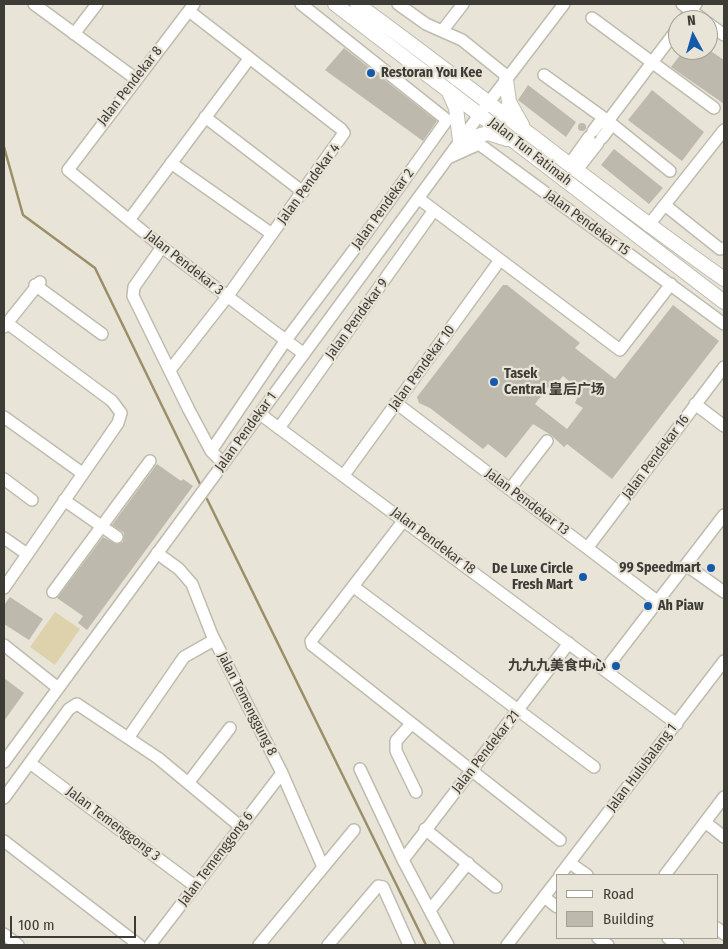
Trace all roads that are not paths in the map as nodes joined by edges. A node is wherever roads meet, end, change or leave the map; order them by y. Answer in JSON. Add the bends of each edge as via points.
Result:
{"nodes":[{"id":1,"x":34,"y":4,"type":"edge"},
{"id":2,"x":97,"y":4,"type":"edge"},
{"id":3,"x":301,"y":4,"type":"edge"},
{"id":4,"x":335,"y":4,"type":"edge"},
{"id":5,"x":357,"y":4,"type":"edge"},
{"id":6,"x":398,"y":4,"type":"edge"},
{"id":7,"x":463,"y":4,"type":"edge"},
{"id":8,"x":564,"y":4,"type":"edge"},
{"id":9,"x":192,"y":8,"type":"edge"},
{"id":10,"x":592,"y":18,"type":"dead end"},
{"id":11,"x":442,"y":31,"type":"junction"},
{"id":12,"x":74,"y":34,"type":"junction"},
{"id":13,"x":668,"y":42,"type":"edge"},
{"id":14,"x":249,"y":59,"type":"junction"},
{"id":15,"x":652,"y":64,"type":"junction"},
{"id":16,"x":544,"y":75,"type":"dead end"},
{"id":17,"x":136,"y":79,"type":"junction"},
{"id":18,"x":507,"y":79,"type":"junction"},
{"id":19,"x":448,"y":89,"type":"junction"},
{"id":20,"x":484,"y":108,"type":"junction"},
{"id":21,"x":714,"y":108,"type":"dead end"},
{"id":22,"x":206,"y":117,"type":"junction"},
{"id":23,"x":608,"y":121,"type":"junction"},
{"id":24,"x":724,"y":130,"type":"edge"},
{"id":25,"x":521,"y":137,"type":"junction"},
{"id":26,"x":460,"y":142,"type":"junction"},
{"id":27,"x":446,"y":160,"type":"junction"},
{"id":28,"x":171,"y":163,"type":"junction"},
{"id":29,"x":573,"y":168,"type":"junction"},
{"id":30,"x":68,"y":170,"type":"joint"},
{"id":31,"x":670,"y":171,"type":"dead end"},
{"id":32,"x":303,"y":192,"type":"junction"},
{"id":33,"x":418,"y":198,"type":"junction"},
{"id":34,"x":596,"y":203,"type":"junction"},
{"id":35,"x":666,"y":206,"type":"junction"},
{"id":36,"x":434,"y":210,"type":"junction"},
{"id":37,"x":129,"y":220,"type":"junction"},
{"id":38,"x":648,"y":226,"type":"junction"},
{"id":39,"x":272,"y":234,"type":"junction"},
{"id":40,"x":162,"y":247,"type":"junction"},
{"id":41,"x":724,"y":248,"type":"edge"},
{"id":42,"x":500,"y":260,"type":"junction"},
{"id":43,"x":724,"y":279,"type":"edge"},
{"id":44,"x":671,"y":284,"type":"junction"},
{"id":45,"x":227,"y":296,"type":"junction"},
{"id":46,"x":723,"y":297,"type":"edge"},
{"id":47,"x":724,"y":324,"type":"edge"},
{"id":48,"x":5,"y":325,"type":"edge"},
{"id":49,"x":102,"y":334,"type":"dead end"},
{"id":50,"x":286,"y":340,"type":"junction"},
{"id":51,"x":304,"y":354,"type":"junction"},
{"id":52,"x":724,"y":366,"type":"edge"},
{"id":53,"x":170,"y":370,"type":"junction"},
{"id":54,"x":396,"y":403,"type":"junction"},
{"id":55,"x":695,"y":404,"type":"junction"},
{"id":56,"x":260,"y":414,"type":"junction"},
{"id":57,"x":4,"y":417,"type":"edge"},
{"id":58,"x":724,"y":426,"type":"edge"},
{"id":59,"x":279,"y":428,"type":"junction"},
{"id":60,"x":547,"y":441,"type":"dead end"},
{"id":61,"x":211,"y":451,"type":"junction"},
{"id":62,"x":150,"y":461,"type":"dead end"},
{"id":63,"x":223,"y":463,"type":"junction"},
{"id":64,"x":82,"y":473,"type":"junction"},
{"id":65,"x":344,"y":475,"type":"junction"},
{"id":66,"x":4,"y":479,"type":"edge"},
{"id":67,"x":510,"y":489,"type":"junction"},
{"id":68,"x":32,"y":500,"type":"dead end"},
{"id":69,"x":64,"y":500,"type":"junction"},
{"id":70,"x":724,"y":515,"type":"edge"},
{"id":71,"x":404,"y":520,"type":"junction"},
{"id":72,"x":101,"y":527,"type":"junction"},
{"id":73,"x":4,"y":538,"type":"edge"},
{"id":74,"x":117,"y":538,"type":"dead end"},
{"id":75,"x":588,"y":547,"type":"junction"},
{"id":76,"x":157,"y":553,"type":"junction"},
{"id":77,"x":27,"y":554,"type":"junction"},
{"id":78,"x":686,"y":565,"type":"junction"},
{"id":79,"x":354,"y":586,"type":"junction"},
{"id":80,"x":4,"y":588,"type":"edge"},
{"id":81,"x":53,"y":592,"type":"dead end"},
{"id":82,"x":724,"y":592,"type":"edge"},
{"id":83,"x":657,"y":601,"type":"junction"},
{"id":84,"x":214,"y":640,"type":"junction"},
{"id":85,"x":570,"y":643,"type":"junction"},
{"id":86,"x":4,"y":645,"type":"edge"},
{"id":87,"x":724,"y":661,"type":"edge"},
{"id":88,"x":605,"y":670,"type":"junction"},
{"id":89,"x":58,"y":688,"type":"junction"},
{"id":90,"x":518,"y":710,"type":"junction"},
{"id":91,"x":411,"y":724,"type":"junction"},
{"id":92,"x":676,"y":724,"type":"junction"},
{"id":93,"x":230,"y":728,"type":"dead end"},
{"id":94,"x":128,"y":738,"type":"junction"},
{"id":95,"x":4,"y":762,"type":"edge"},
{"id":96,"x":30,"y":762,"type":"junction"},
{"id":97,"x":594,"y":767,"type":"dead end"},
{"id":98,"x":360,"y":769,"type":"dead end"},
{"id":99,"x":472,"y":771,"type":"junction"},
{"id":100,"x":282,"y":773,"type":"junction"},
{"id":101,"x":189,"y":782,"type":"junction"},
{"id":102,"x":416,"y":792,"type":"dead end"},
{"id":103,"x":724,"y":797,"type":"edge"},
{"id":104,"x":4,"y":798,"type":"edge"},
{"id":105,"x":705,"y":822,"type":"junction"},
{"id":106,"x":241,"y":827,"type":"junction"},
{"id":107,"x":425,"y":829,"type":"junction"},
{"id":108,"x":354,"y":830,"type":"dead end"},
{"id":109,"x":724,"y":837,"type":"edge"},
{"id":110,"x":560,"y":840,"type":"dead end"},
{"id":111,"x":4,"y":841,"type":"edge"},
{"id":112,"x":402,"y":860,"type":"junction"},
{"id":113,"x":468,"y":863,"type":"junction"},
{"id":114,"x":570,"y":863,"type":"junction"},
{"id":115,"x":323,"y":867,"type":"junction"},
{"id":116,"x":561,"y":874,"type":"edge"},
{"id":117,"x":586,"y":874,"type":"edge"},
{"id":118,"x":666,"y":874,"type":"edge"},
{"id":119,"x":556,"y":881,"type":"edge"},
{"id":120,"x":195,"y":886,"type":"junction"},
{"id":121,"x":496,"y":887,"type":"dead end"},
{"id":122,"x":544,"y":897,"type":"junction"},
{"id":123,"x":556,"y":906,"type":"edge"},
{"id":124,"x":430,"y":910,"type":"junction"},
{"id":125,"x":4,"y":934,"type":"edge"},
{"id":126,"x":18,"y":945,"type":"edge"},
{"id":127,"x":139,"y":945,"type":"edge"},
{"id":128,"x":150,"y":945,"type":"edge"},
{"id":129,"x":259,"y":945,"type":"edge"},
{"id":130,"x":328,"y":945,"type":"edge"},
{"id":131,"x":409,"y":945,"type":"edge"},
{"id":132,"x":448,"y":945,"type":"edge"},
{"id":133,"x":507,"y":945,"type":"edge"}],
"edges":[{"from":1,"to":12,"type":"street"},
{"from":2,"to":12,"type":"street"},
{"from":3,"to":50,"type":"street","name":"Jalan Pendekar 2","via":[[447,120]]},
{"from":4,"to":19,"type":"main road","name":"Jalan Tun Fatimah"},
{"from":5,"to":20,"type":"main road","name":"Jalan Tun Fatimah"},
{"from":6,"to":11,"type":"street"},
{"from":7,"to":11,"type":"street"},
{"from":8,"to":18,"type":"street","name":"Jalan Pendekar 1"},
{"from":9,"to":14,"type":"street","name":"Jalan Pendekar 4"},
{"from":9,"to":17,"type":"street","name":"Jalan Pendekar 8"},
{"from":10,"to":15,"type":"street"},
{"from":11,"to":18,"type":"street","via":[[462,40]]},
{"from":12,"to":17,"type":"street"},
{"from":13,"to":15,"type":"street"},
{"from":14,"to":22,"type":"street"},
{"from":14,"to":32,"type":"street","name":"Jalan Pendekar 4","via":[[344,133]]},
{"from":15,"to":21,"type":"street"},
{"from":15,"to":23,"type":"street"},
{"from":16,"to":23,"type":"street"},
{"from":17,"to":30,"type":"street","name":"Jalan Pendekar 8"},
{"from":18,"to":20,"type":"street","name":"Jalan Pendekar 1"},
{"from":18,"to":25,"type":"main road","via":[[509,102]]},
{"from":19,"to":20,"type":"main road","name":"Jalan Tun Fatimah"},
{"from":19,"to":26,"type":"main road","via":[[456,108]]},
{"from":20,"to":25,"type":"main road","name":"Jalan Tun Fatimah"},
{"from":20,"to":26,"type":"street","name":"Jalan Pendekar 1"},
{"from":22,"to":28,"type":"street"},
{"from":22,"to":32,"type":"street"},
{"from":23,"to":29,"type":"street","via":[[599,123],[596,137]]},
{"from":23,"to":31,"type":"street"},
{"from":24,"to":35,"type":"street"},
{"from":25,"to":26,"type":"main road","via":[[488,133]]},
{"from":25,"to":29,"type":"main road","name":"Jalan Tun Fatimah"},
{"from":25,"to":34,"type":"main road","name":"Jalan Tun Fatimah"},
{"from":26,"to":27,"type":"street","name":"Jalan Pendekar 1"},
{"from":27,"to":33,"type":"street","name":"Jalan Pendekar 1"},
{"from":27,"to":44,"type":"street","name":"Jalan Pendekar 15","via":[[479,144]]},
{"from":28,"to":37,"type":"street"},
{"from":28,"to":39,"type":"street"},
{"from":29,"to":34,"type":"main road","via":[[567,170],[568,176],[594,195]]},
{"from":29,"to":38,"type":"main road","name":"Jalan Tun Fatimah"},
{"from":30,"to":37,"type":"street","name":"Jalan Pendekar 3"},
{"from":32,"to":39,"type":"street","name":"Jalan Pendekar 4"},
{"from":33,"to":36,"type":"street"},
{"from":33,"to":51,"type":"street","name":"Jalan Pendekar 1"},
{"from":34,"to":46,"type":"main road","name":"Jalan Tun Fatimah"},
{"from":35,"to":38,"type":"street"},
{"from":35,"to":41,"type":"street","via":[[720,249]]},
{"from":36,"to":42,"type":"street"},
{"from":36,"to":59,"type":"street","name":"Jalan Pendekar 9"},
{"from":37,"to":40,"type":"street","name":"Jalan Pendekar 3"},
{"from":38,"to":43,"type":"main road","name":"Jalan Tun Fatimah"},
{"from":39,"to":45,"type":"street","name":"Jalan Pendekar 4"},
{"from":40,"to":45,"type":"street","name":"Jalan Pendekar 3"},
{"from":40,"to":53,"type":"street","via":[[133,291]]},
{"from":42,"to":44,"type":"street","via":[[620,350]]},
{"from":42,"to":54,"type":"street","name":"Jalan Pendekar 10"},
{"from":44,"to":47,"type":"street","name":"Jalan Pendekar 15"},
{"from":45,"to":50,"type":"street","name":"Jalan Pendekar 3"},
{"from":45,"to":53,"type":"street","name":"Jalan Pendekar 4"},
{"from":48,"to":49,"type":"street","via":[[38,283]]},
{"from":48,"to":64,"type":"street","via":[[112,401],[121,413],[118,423]]},
{"from":50,"to":51,"type":"street","name":"Jalan Pendekar 3"},
{"from":50,"to":61,"type":"street","name":"Jalan Pendekar 2"},
{"from":51,"to":56,"type":"street","name":"Jalan Pendekar 1"},
{"from":52,"to":55,"type":"street","name":"Jalan Pendekar 16"},
{"from":53,"to":61,"type":"street"},
{"from":54,"to":65,"type":"street","name":"Jalan Pendekar 10"},
{"from":54,"to":67,"type":"street","name":"Jalan Pendekar 13"},
{"from":55,"to":58,"type":"street"},
{"from":55,"to":75,"type":"street","name":"Jalan Pendekar 16"},
{"from":56,"to":59,"type":"street","name":"Jalan Pendekar 18"},
{"from":56,"to":63,"type":"street","name":"Jalan Pendekar 1"},
{"from":57,"to":64,"type":"street"},
{"from":59,"to":65,"type":"street","name":"Jalan Pendekar 18"},
{"from":60,"to":67,"type":"street"},
{"from":61,"to":63,"type":"street"},
{"from":62,"to":72,"type":"street"},
{"from":63,"to":76,"type":"street","name":"Jalan Pendekar 1"},
{"from":64,"to":69,"type":"street"},
{"from":65,"to":71,"type":"street","name":"Jalan Pendekar 18"},
{"from":66,"to":68,"type":"street"},
{"from":67,"to":75,"type":"street","name":"Jalan Pendekar 13"},
{"from":69,"to":72,"type":"street"},
{"from":69,"to":77,"type":"street"},
{"from":70,"to":78,"type":"street"},
{"from":71,"to":79,"type":"street"},
{"from":71,"to":85,"type":"street","name":"Jalan Pendekar 18"},
{"from":72,"to":74,"type":"street"},
{"from":72,"to":81,"type":"street"},
{"from":73,"to":77,"type":"street"},
{"from":75,"to":83,"type":"street","name":"Jalan Pendekar 13"},
{"from":76,"to":84,"type":"street","name":"Jalan Temenggung 8","via":[[179,569],[192,584]]},
{"from":76,"to":89,"type":"street","name":"Jalan Pendekar 1"},
{"from":77,"to":80,"type":"street"},
{"from":78,"to":82,"type":"street"},
{"from":78,"to":83,"type":"street"},
{"from":79,"to":90,"type":"street"},
{"from":79,"to":91,"type":"street","via":[[311,641],[312,645]]},
{"from":83,"to":88,"type":"street"},
{"from":84,"to":94,"type":"street","via":[[184,657]]},
{"from":84,"to":100,"type":"street","name":"Jalan Temenggung 8"},
{"from":85,"to":88,"type":"street","name":"Jalan Pendekar 18"},
{"from":85,"to":90,"type":"street","name":"Jalan Pendekar 21"},
{"from":86,"to":89,"type":"street"},
{"from":87,"to":92,"type":"street","name":"Jalan Hulubalang 1"},
{"from":88,"to":92,"type":"street","name":"Jalan Pendekar 18"},
{"from":89,"to":95,"type":"street","name":"Jalan Pendekar 1"},
{"from":90,"to":97,"type":"street"},
{"from":90,"to":99,"type":"street","name":"Jalan Pendekar 21"},
{"from":91,"to":99,"type":"street"},
{"from":91,"to":102,"type":"street","via":[[396,742],[396,751]]},
{"from":92,"to":114,"type":"street","name":"Jalan Hulubalang 1"},
{"from":93,"to":101,"type":"street"},
{"from":94,"to":96,"type":"street","via":[[77,704],[69,709]]},
{"from":94,"to":101,"type":"street"},
{"from":96,"to":104,"type":"street"},
{"from":96,"to":120,"type":"street","name":"Jalan Temenggong 3"},
{"from":98,"to":112,"type":"street"},
{"from":99,"to":107,"type":"street","name":"Jalan Pendekar 21"},
{"from":99,"to":110,"type":"street"},
{"from":100,"to":106,"type":"street","name":"Jalan Temenggong 6"},
{"from":100,"to":115,"type":"street","name":"Jalan Temenggung 8"},
{"from":101,"to":106,"type":"street"},
{"from":103,"to":105,"type":"street"},
{"from":105,"to":109,"type":"street"},
{"from":105,"to":118,"type":"street"},
{"from":106,"to":120,"type":"street","name":"Jalan Temenggong 6"},
{"from":107,"to":112,"type":"street","name":"Jalan Pendekar 21"},
{"from":107,"to":113,"type":"street"},
{"from":108,"to":115,"type":"street"},
{"from":111,"to":127,"type":"street"},
{"from":112,"to":124,"type":"street"},
{"from":113,"to":121,"type":"street"},
{"from":113,"to":124,"type":"street"},
{"from":114,"to":116,"type":"street","name":"Jalan Hulubalang 1"},
{"from":114,"to":117,"type":"street"},
{"from":115,"to":129,"type":"street"},
{"from":119,"to":122,"type":"street"},
{"from":120,"to":128,"type":"street","name":"Jalan Temenggong 6"},
{"from":122,"to":123,"type":"street"},
{"from":122,"to":133,"type":"street"},
{"from":124,"to":132,"type":"street"},
{"from":125,"to":126,"type":"street"},
{"from":130,"to":131,"type":"street","via":[[378,886],[383,886]]}]}
